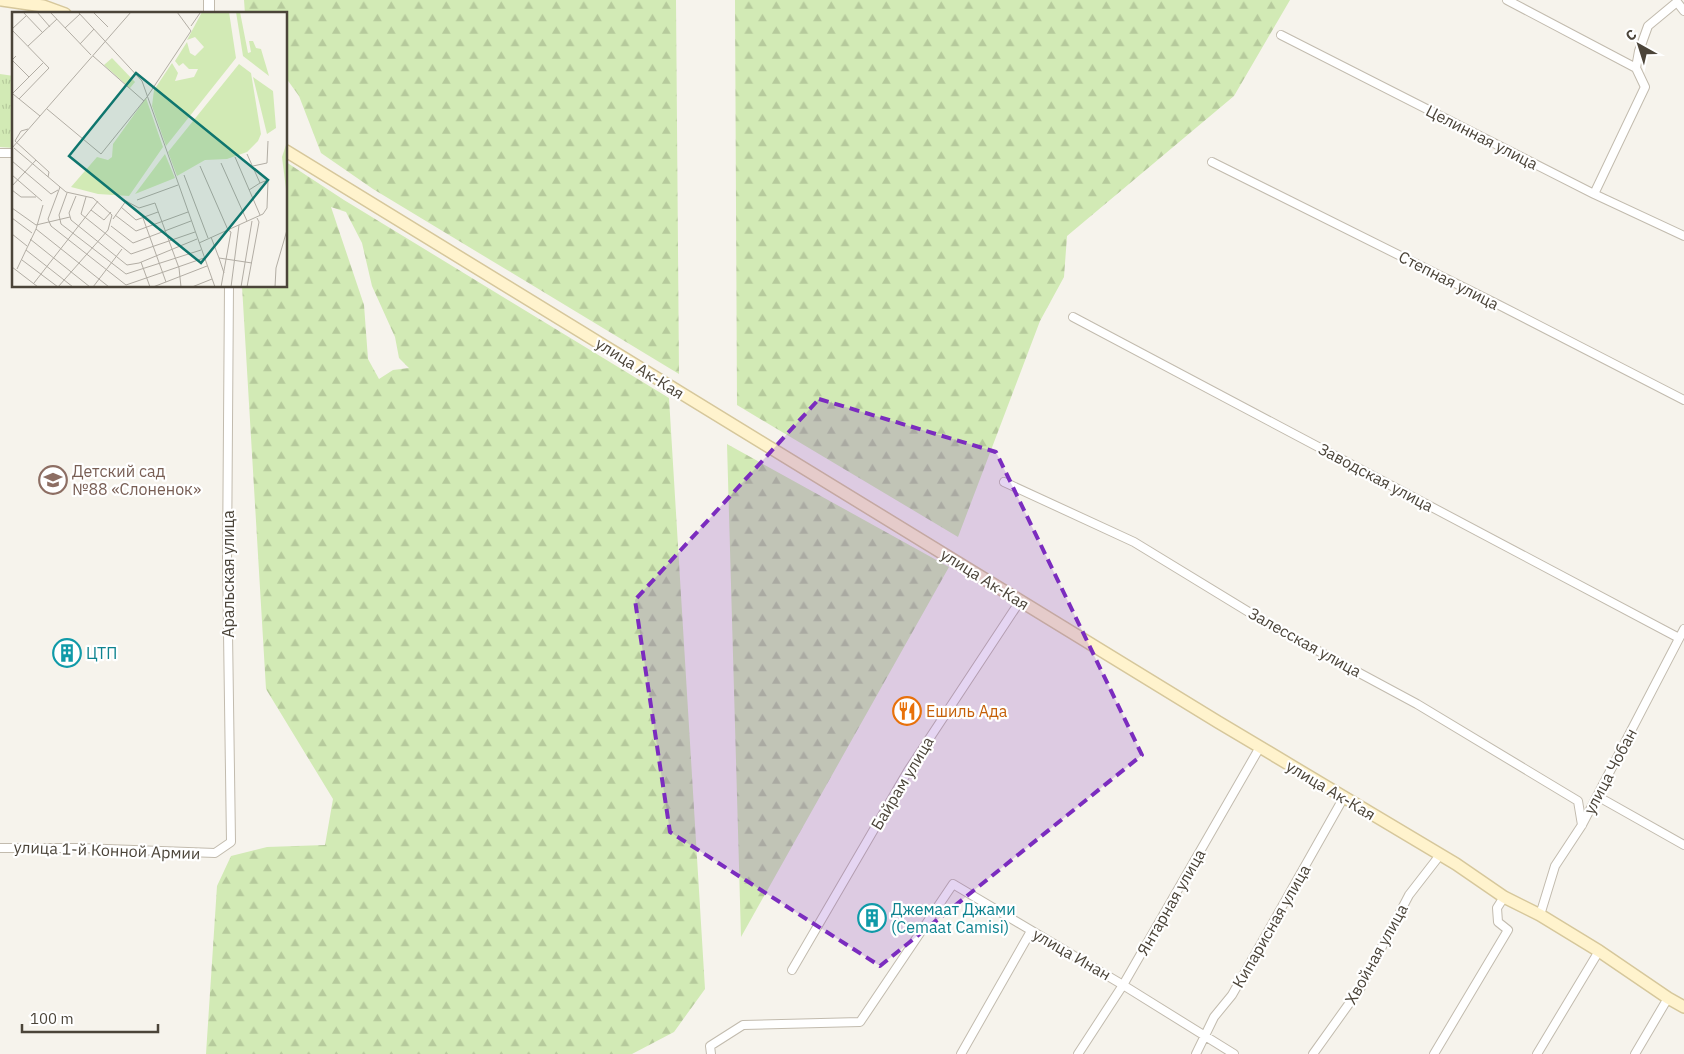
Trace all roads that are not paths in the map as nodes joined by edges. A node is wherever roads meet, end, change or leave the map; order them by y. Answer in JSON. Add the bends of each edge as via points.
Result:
{"nodes":[{"id":1,"x":2,"y":0,"type":"edge"},
{"id":2,"x":1507,"y":0,"type":"edge"},
{"id":3,"x":1684,"y":11,"type":"edge"},
{"id":4,"x":60,"y":12,"type":"edge"},
{"id":5,"x":1281,"y":35,"type":"dead end"},
{"id":6,"x":1636,"y":68,"type":"junction"},
{"id":7,"x":288,"y":152,"type":"edge"},
{"id":8,"x":1212,"y":162,"type":"dead end"},
{"id":9,"x":1594,"y":194,"type":"junction"},
{"id":10,"x":1684,"y":236,"type":"edge"},
{"id":11,"x":230,"y":288,"type":"edge"},
{"id":12,"x":1073,"y":316,"type":"dead end"},
{"id":13,"x":1684,"y":400,"type":"edge"},
{"id":14,"x":1004,"y":482,"type":"dead end"},
{"id":15,"x":1020,"y":601,"type":"junction"},
{"id":16,"x":1684,"y":629,"type":"edge"},
{"id":17,"x":1679,"y":638,"type":"junction"},
{"id":18,"x":1260,"y":747,"type":"junction"},
{"id":19,"x":1597,"y":796,"type":"junction"},
{"id":20,"x":1344,"y":797,"type":"junction"},
{"id":21,"x":1582,"y":825,"type":"junction"},
{"id":22,"x":1684,"y":845,"type":"edge"},
{"id":23,"x":0,"y":848,"type":"edge"},
{"id":24,"x":215,"y":854,"type":"joint"},
{"id":25,"x":1440,"y":855,"type":"junction"},
{"id":26,"x":1504,"y":897,"type":"junction"},
{"id":27,"x":1540,"y":915,"type":"junction"},
{"id":28,"x":1032,"y":931,"type":"junction"},
{"id":29,"x":1598,"y":951,"type":"junction"},
{"id":30,"x":792,"y":970,"type":"dead end"},
{"id":31,"x":1123,"y":985,"type":"junction"},
{"id":32,"x":1668,"y":998,"type":"junction"},
{"id":33,"x":1684,"y":1007,"type":"edge"},
{"id":34,"x":1205,"y":1036,"type":"junction"},
{"id":35,"x":711,"y":1050,"type":"edge"},
{"id":36,"x":961,"y":1054,"type":"edge"},
{"id":37,"x":1078,"y":1054,"type":"edge"},
{"id":38,"x":1196,"y":1054,"type":"edge"},
{"id":39,"x":1234,"y":1054,"type":"edge"},
{"id":40,"x":1313,"y":1054,"type":"edge"},
{"id":41,"x":1434,"y":1054,"type":"edge"},
{"id":42,"x":1537,"y":1054,"type":"edge"},
{"id":43,"x":1635,"y":1054,"type":"edge"}],
"edges":[{"from":1,"to":4,"type":"main road","via":[[43,6]]},
{"from":2,"to":6,"type":"street"},
{"from":3,"to":6,"type":"street","via":[[1677,2],[1648,26]]},
{"from":5,"to":9,"type":"street","name":"Целинная улица"},
{"from":6,"to":9,"type":"street","via":[[1645,87]]},
{"from":7,"to":15,"type":"main road","name":"улица Ак-Кая"},
{"from":8,"to":13,"type":"street","name":"Степная улица"},
{"from":9,"to":10,"type":"street","name":"Целинная улица"},
{"from":11,"to":24,"type":"street","name":"Аральская улица","via":[[227,562],[230,842]]},
{"from":12,"to":17,"type":"street","name":"Заводская улица"},
{"from":14,"to":21,"type":"street","name":"Залесская улица","via":[[1134,542],[1270,625],[1417,704],[1516,762],[1578,801]]},
{"from":15,"to":18,"type":"main road","name":"улица Ак-Кая"},
{"from":15,"to":30,"type":"street","name":"Байрам улица","via":[[908,771]]},
{"from":16,"to":17,"type":"street","name":"улица Чобан"},
{"from":17,"to":19,"type":"street","name":"улица Чобан"},
{"from":18,"to":20,"type":"main road","name":"улица Ак-Кая"},
{"from":18,"to":31,"type":"street","name":"Янтарная улица"},
{"from":19,"to":21,"type":"street","name":"улица Чобан"},
{"from":19,"to":22,"type":"street"},
{"from":20,"to":25,"type":"main road","name":"улица Ак-Кая"},
{"from":20,"to":34,"type":"street","name":"Кипарисная улица","via":[[1232,995],[1214,1016]]},
{"from":21,"to":27,"type":"street","name":"улица Чобан","via":[[1555,866]]},
{"from":23,"to":24,"type":"street","name":"улица 1-й Конной Армии"},
{"from":25,"to":26,"type":"main road","name":"улица Ак-Кая"},
{"from":25,"to":40,"type":"street","name":"Хвойная улица","via":[[1409,896],[1361,987]]},
{"from":26,"to":27,"type":"main road","name":"улица Ак-Кая"},
{"from":26,"to":41,"type":"street","via":[[1497,908],[1498,922],[1508,930]]},
{"from":27,"to":29,"type":"main road","name":"улица Ак-Кая"},
{"from":28,"to":31,"type":"street","name":"улица Инан"},
{"from":28,"to":35,"type":"street","name":"улица Инан","via":[[953,884],[860,1022],[743,1025]]},
{"from":28,"to":36,"type":"street"},
{"from":29,"to":32,"type":"main road","name":"улица Ак-Кая"},
{"from":29,"to":42,"type":"street"},
{"from":31,"to":34,"type":"street","name":"улица Инан"},
{"from":31,"to":37,"type":"street","name":"Янтарная улица"},
{"from":32,"to":33,"type":"main road","name":"улица Ак-Кая"},
{"from":32,"to":43,"type":"street"},
{"from":34,"to":38,"type":"street","name":"Кипарисная улица"},
{"from":34,"to":39,"type":"street","name":"улица Инан"}]}
